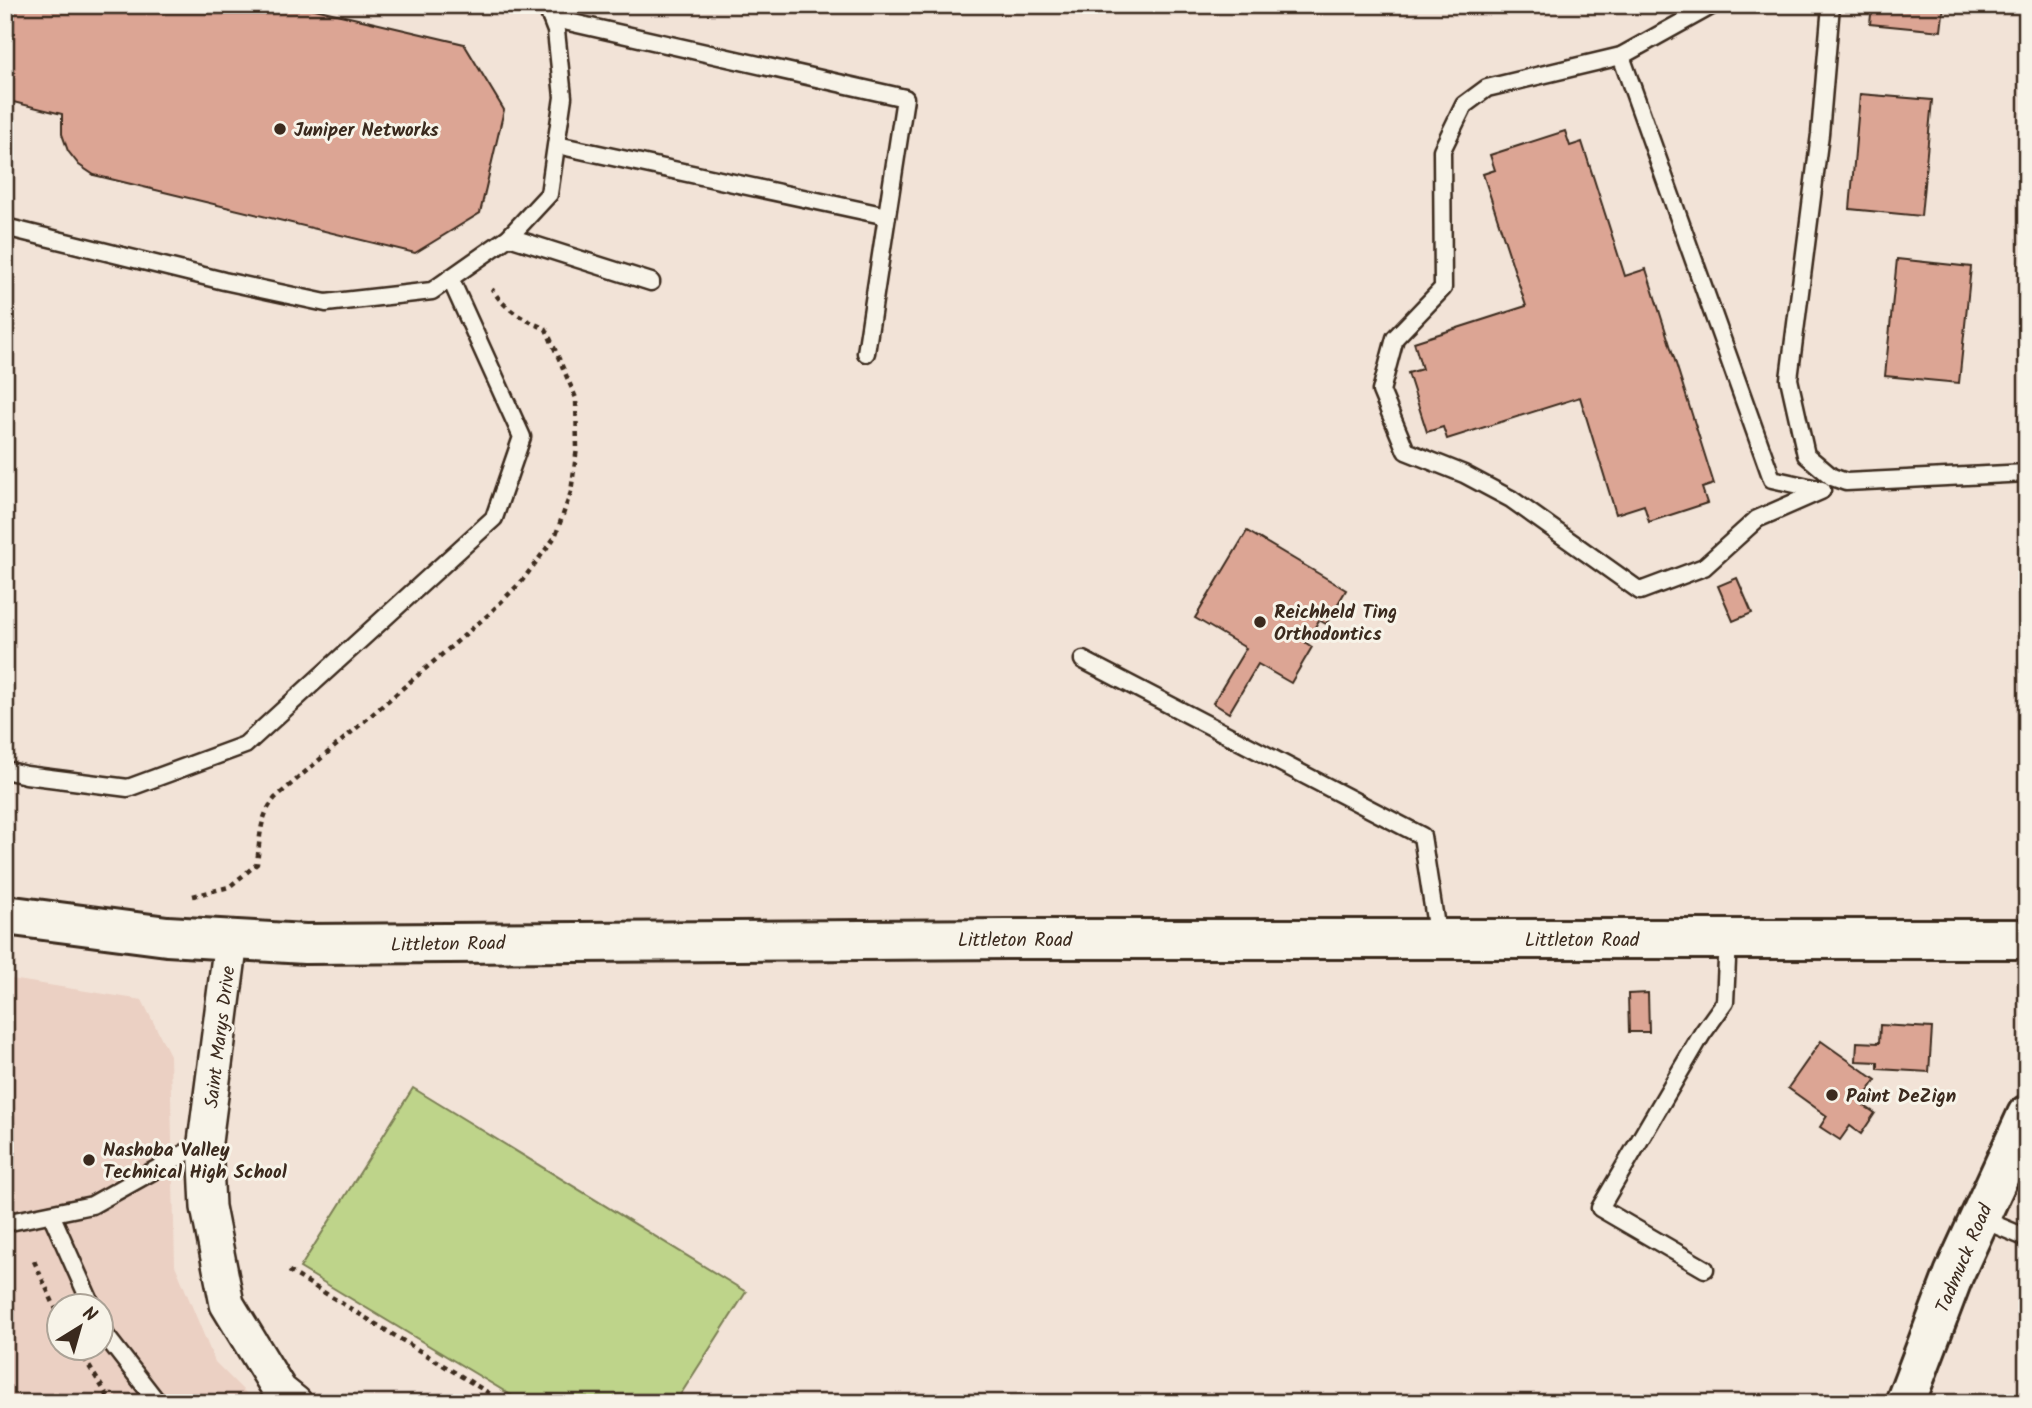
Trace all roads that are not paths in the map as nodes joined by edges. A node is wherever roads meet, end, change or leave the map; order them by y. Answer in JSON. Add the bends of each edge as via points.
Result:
{"nodes":[{"id":1,"x":1713,"y":5,"type":"edge"},
{"id":2,"x":1831,"y":5,"type":"edge"},
{"id":3,"x":548,"y":12,"type":"edge"},
{"id":4,"x":1621,"y":56,"type":"junction"},
{"id":5,"x":557,"y":145,"type":"junction"},
{"id":6,"x":887,"y":216,"type":"junction"},
{"id":7,"x":5,"y":227,"type":"edge"},
{"id":8,"x":509,"y":237,"type":"junction"},
{"id":9,"x":450,"y":278,"type":"junction"},
{"id":10,"x":651,"y":282,"type":"dead end"},
{"id":11,"x":866,"y":353,"type":"dead end"},
{"id":12,"x":2027,"y":473,"type":"edge"},
{"id":13,"x":1832,"y":477,"type":"junction"},
{"id":14,"x":1821,"y":491,"type":"junction"},
{"id":15,"x":1083,"y":660,"type":"dead end"},
{"id":16,"x":5,"y":770,"type":"edge"},
{"id":17,"x":5,"y":915,"type":"edge"},
{"id":18,"x":1438,"y":939,"type":"junction"},
{"id":19,"x":1728,"y":939,"type":"junction"},
{"id":20,"x":2027,"y":939,"type":"edge"},
{"id":21,"x":231,"y":941,"type":"junction"},
{"id":22,"x":2023,"y":1134,"type":"edge"},
{"id":23,"x":205,"y":1142,"type":"junction"},
{"id":24,"x":51,"y":1214,"type":"junction"},
{"id":25,"x":1979,"y":1218,"type":"junction"},
{"id":26,"x":5,"y":1223,"type":"edge"},
{"id":27,"x":2027,"y":1238,"type":"edge"},
{"id":28,"x":1705,"y":1269,"type":"dead end"},
{"id":29,"x":85,"y":1292,"type":"edge"},
{"id":30,"x":116,"y":1347,"type":"edge"},
{"id":31,"x":158,"y":1403,"type":"edge"},
{"id":32,"x":295,"y":1403,"type":"edge"},
{"id":33,"x":1905,"y":1403,"type":"edge"}],
"edges":[{"from":1,"to":4,"type":"lane"},
{"from":2,"to":13,"type":"lane","via":[[1789,379],[1807,455]]},
{"from":3,"to":5,"type":"lane","via":[[556,32],[563,97]]},
{"from":3,"to":6,"type":"lane","via":[[905,98]]},
{"from":4,"to":14,"type":"lane","via":[[1772,479]]},
{"from":4,"to":14,"type":"lane","via":[[1487,88],[1464,106],[1442,150],[1443,288],[1395,338],[1381,391],[1406,451],[1511,499],[1640,592],[1704,567],[1757,519]]},
{"from":5,"to":6,"type":"lane"},
{"from":5,"to":8,"type":"lane","via":[[549,194]]},
{"from":6,"to":11,"type":"lane"},
{"from":7,"to":9,"type":"lane","via":[[326,303],[432,290]]},
{"from":8,"to":9,"type":"lane"},
{"from":8,"to":10,"type":"lane"},
{"from":9,"to":16,"type":"lane","via":[[522,437],[494,518],[245,745],[128,788]]},
{"from":12,"to":13,"type":"lane","via":[[1846,482]]},
{"from":13,"to":14,"type":"lane"},
{"from":15,"to":18,"type":"lane","via":[[1422,836]]},
{"from":17,"to":21,"type":"main road","name":"Littleton Road"},
{"from":18,"to":19,"type":"main road","name":"Littleton Road"},
{"from":18,"to":21,"type":"main road","name":"Littleton Road"},
{"from":19,"to":20,"type":"main road","name":"Littleton Road"},
{"from":19,"to":28,"type":"lane","via":[[1725,1002],[1600,1208]]},
{"from":21,"to":23,"type":"street","name":"Saint Marys Drive"},
{"from":22,"to":25,"type":"main road","name":"Tadmuck Road"},
{"from":23,"to":24,"type":"lane","via":[[92,1205]]},
{"from":23,"to":32,"type":"street","name":"Saint Marys Drive","via":[[208,1207],[227,1304],[280,1391]]},
{"from":24,"to":26,"type":"lane"},
{"from":24,"to":29,"type":"lane"},
{"from":25,"to":27,"type":"lane"},
{"from":25,"to":33,"type":"main road","name":"Tadmuck Road"},
{"from":30,"to":31,"type":"lane"}]}
